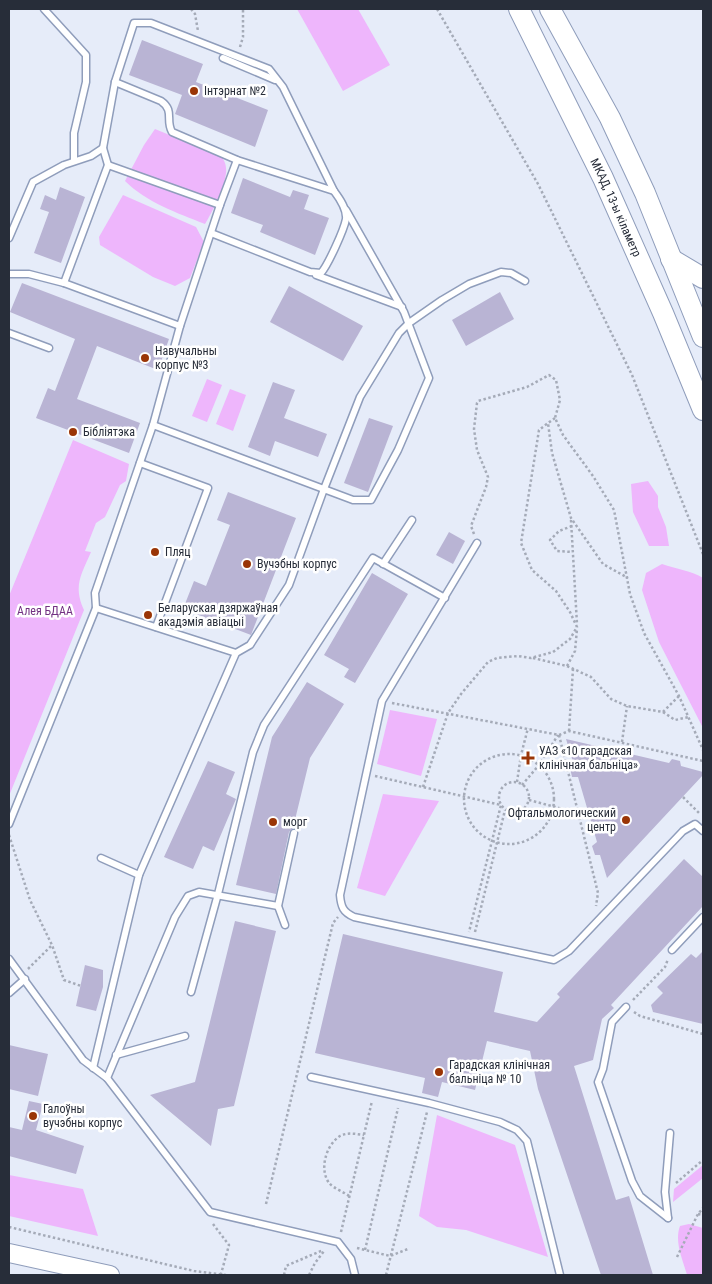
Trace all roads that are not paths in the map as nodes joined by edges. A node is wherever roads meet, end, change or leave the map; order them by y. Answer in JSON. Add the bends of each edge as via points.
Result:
{"nodes":[{"id":1,"x":44,"y":9,"type":"edge"},
{"id":2,"x":519,"y":9,"type":"edge"},
{"id":3,"x":550,"y":9,"type":"edge"},
{"id":4,"x":223,"y":58,"type":"dead end"},
{"id":5,"x":115,"y":82,"type":"junction"},
{"id":6,"x":282,"y":87,"type":"junction"},
{"id":7,"x":103,"y":148,"type":"junction"},
{"id":8,"x":237,"y":160,"type":"junction"},
{"id":9,"x":74,"y":161,"type":"junction"},
{"id":10,"x":108,"y":165,"type":"junction"},
{"id":11,"x":334,"y":191,"type":"junction"},
{"id":12,"x":344,"y":205,"type":"junction"},
{"id":13,"x":220,"y":206,"type":"junction"},
{"id":14,"x":211,"y":233,"type":"junction"},
{"id":15,"x":10,"y":238,"type":"edge"},
{"id":16,"x":671,"y":259,"type":"junction"},
{"id":17,"x":310,"y":272,"type":"junction"},
{"id":18,"x":9,"y":274,"type":"edge"},
{"id":19,"x":703,"y":278,"type":"edge"},
{"id":20,"x":525,"y":281,"type":"dead end"},
{"id":21,"x":64,"y":283,"type":"junction"},
{"id":22,"x":402,"y":308,"type":"junction"},
{"id":23,"x":408,"y":323,"type":"junction"},
{"id":24,"x":180,"y":326,"type":"junction"},
{"id":25,"x":9,"y":333,"type":"edge"},
{"id":26,"x":703,"y":337,"type":"edge"},
{"id":27,"x":49,"y":348,"type":"dead end"},
{"id":28,"x":703,"y":410,"type":"edge"},
{"id":29,"x":153,"y":425,"type":"junction"},
{"id":30,"x":140,"y":463,"type":"junction"},
{"id":31,"x":324,"y":489,"type":"junction"},
{"id":32,"x":412,"y":520,"type":"dead end"},
{"id":33,"x":477,"y":543,"type":"road end"},
{"id":34,"x":383,"y":564,"type":"junction"},
{"id":35,"x":444,"y":598,"type":"junction"},
{"id":36,"x":96,"y":608,"type":"junction"},
{"id":37,"x":156,"y":627,"type":"junction"},
{"id":38,"x":236,"y":653,"type":"junction"},
{"id":39,"x":9,"y":824,"type":"edge"},
{"id":40,"x":703,"y":830,"type":"edge"},
{"id":41,"x":294,"y":833,"type":"dead end"},
{"id":42,"x":101,"y":858,"type":"dead end"},
{"id":43,"x":139,"y":875,"type":"junction"},
{"id":44,"x":218,"y":894,"type":"junction"},
{"id":45,"x":278,"y":906,"type":"junction"},
{"id":46,"x":703,"y":917,"type":"edge"},
{"id":47,"x":285,"y":925,"type":"dead end"},
{"id":48,"x":672,"y":950,"type":"road end"},
{"id":49,"x":9,"y":960,"type":"edge"},
{"id":50,"x":24,"y":977,"type":"junction"},
{"id":51,"x":192,"y":992,"type":"dead end"},
{"id":52,"x":9,"y":993,"type":"edge"},
{"id":53,"x":626,"y":1007,"type":"road end"},
{"id":54,"x":185,"y":1036,"type":"dead end"},
{"id":55,"x":116,"y":1055,"type":"junction"},
{"id":56,"x":93,"y":1068,"type":"junction"},
{"id":57,"x":311,"y":1077,"type":"dead end"},
{"id":58,"x":107,"y":1078,"type":"junction"},
{"id":59,"x":670,"y":1133,"type":"dead end"},
{"id":60,"x":9,"y":1253,"type":"edge"},
{"id":61,"x":110,"y":1275,"type":"edge"},
{"id":62,"x":355,"y":1275,"type":"edge"},
{"id":63,"x":560,"y":1275,"type":"edge"}],
"edges":[{"from":1,"to":9,"type":"lane","via":[[86,55],[86,82],[73,139]]},
{"from":2,"to":28,"type":"highway","name":"МКАД, 13-ы кіламетр","via":[[603,178]]},
{"from":3,"to":16,"type":"highway","via":[[610,118]]},
{"from":4,"to":6,"type":"lane","via":[[273,78]]},
{"from":5,"to":6,"type":"lane","via":[[134,23],[152,23],[269,69]]},
{"from":5,"to":7,"type":"lane"},
{"from":5,"to":8,"type":"lane","via":[[167,106],[172,132]]},
{"from":6,"to":11,"type":"lane"},
{"from":7,"to":9,"type":"lane"},
{"from":7,"to":10,"type":"lane"},
{"from":8,"to":11,"type":"lane"},
{"from":8,"to":13,"type":"lane"},
{"from":9,"to":15,"type":"lane","via":[[34,182]]},
{"from":10,"to":13,"type":"lane"},
{"from":10,"to":21,"type":"lane"},
{"from":11,"to":12,"type":"lane"},
{"from":12,"to":17,"type":"lane","via":[[346,219],[328,266],[321,273]]},
{"from":12,"to":22,"type":"lane"},
{"from":13,"to":14,"type":"lane"},
{"from":14,"to":17,"type":"lane"},
{"from":14,"to":24,"type":"lane"},
{"from":16,"to":19,"type":"highway"},
{"from":16,"to":26,"type":"highway"},
{"from":17,"to":22,"type":"lane"},
{"from":18,"to":21,"type":"lane","via":[[28,274]]},
{"from":20,"to":23,"type":"lane","via":[[511,273],[501,272],[469,284]]},
{"from":21,"to":24,"type":"lane"},
{"from":22,"to":23,"type":"lane"},
{"from":23,"to":31,"type":"lane","via":[[399,332],[360,397]]},
{"from":23,"to":31,"type":"lane","via":[[429,378],[398,450],[370,500],[353,500]]},
{"from":24,"to":29,"type":"lane"},
{"from":25,"to":27,"type":"lane"},
{"from":29,"to":30,"type":"lane"},
{"from":29,"to":31,"type":"lane"},
{"from":30,"to":36,"type":"lane","via":[[94,593]]},
{"from":30,"to":37,"type":"lane","via":[[208,488]]},
{"from":31,"to":38,"type":"lane","via":[[288,585],[250,645]]},
{"from":32,"to":34,"type":"lane"},
{"from":33,"to":35,"type":"lane"},
{"from":34,"to":35,"type":"lane"},
{"from":34,"to":44,"type":"lane","via":[[373,558],[264,725],[253,752]]},
{"from":35,"to":40,"type":"lane","via":[[382,701],[340,895],[340,904],[345,912],[354,917],[554,960],[569,951],[683,831],[696,824]]},
{"from":36,"to":37,"type":"lane"},
{"from":36,"to":39,"type":"lane"},
{"from":37,"to":38,"type":"lane"},
{"from":38,"to":43,"type":"lane"},
{"from":41,"to":45,"type":"lane"},
{"from":42,"to":43,"type":"lane"},
{"from":43,"to":56,"type":"lane"},
{"from":44,"to":45,"type":"lane"},
{"from":44,"to":51,"type":"lane"},
{"from":44,"to":55,"type":"lane","via":[[199,892],[188,896],[179,910]]},
{"from":45,"to":47,"type":"lane"},
{"from":46,"to":48,"type":"lane"},
{"from":49,"to":50,"type":"lane"},
{"from":50,"to":52,"type":"lane"},
{"from":50,"to":56,"type":"lane","via":[[66,1039]]},
{"from":53,"to":59,"type":"lane","via":[[612,1022],[598,1082],[640,1196],[668,1218],[665,1192]]},
{"from":54,"to":55,"type":"lane"},
{"from":55,"to":58,"type":"lane"},
{"from":56,"to":58,"type":"lane"},
{"from":57,"to":63,"type":"lane","via":[[429,1103],[500,1122],[517,1130],[527,1141]]},
{"from":58,"to":62,"type":"lane","via":[[210,1212],[338,1242],[351,1259]]},
{"from":60,"to":61,"type":"main road"}]}
